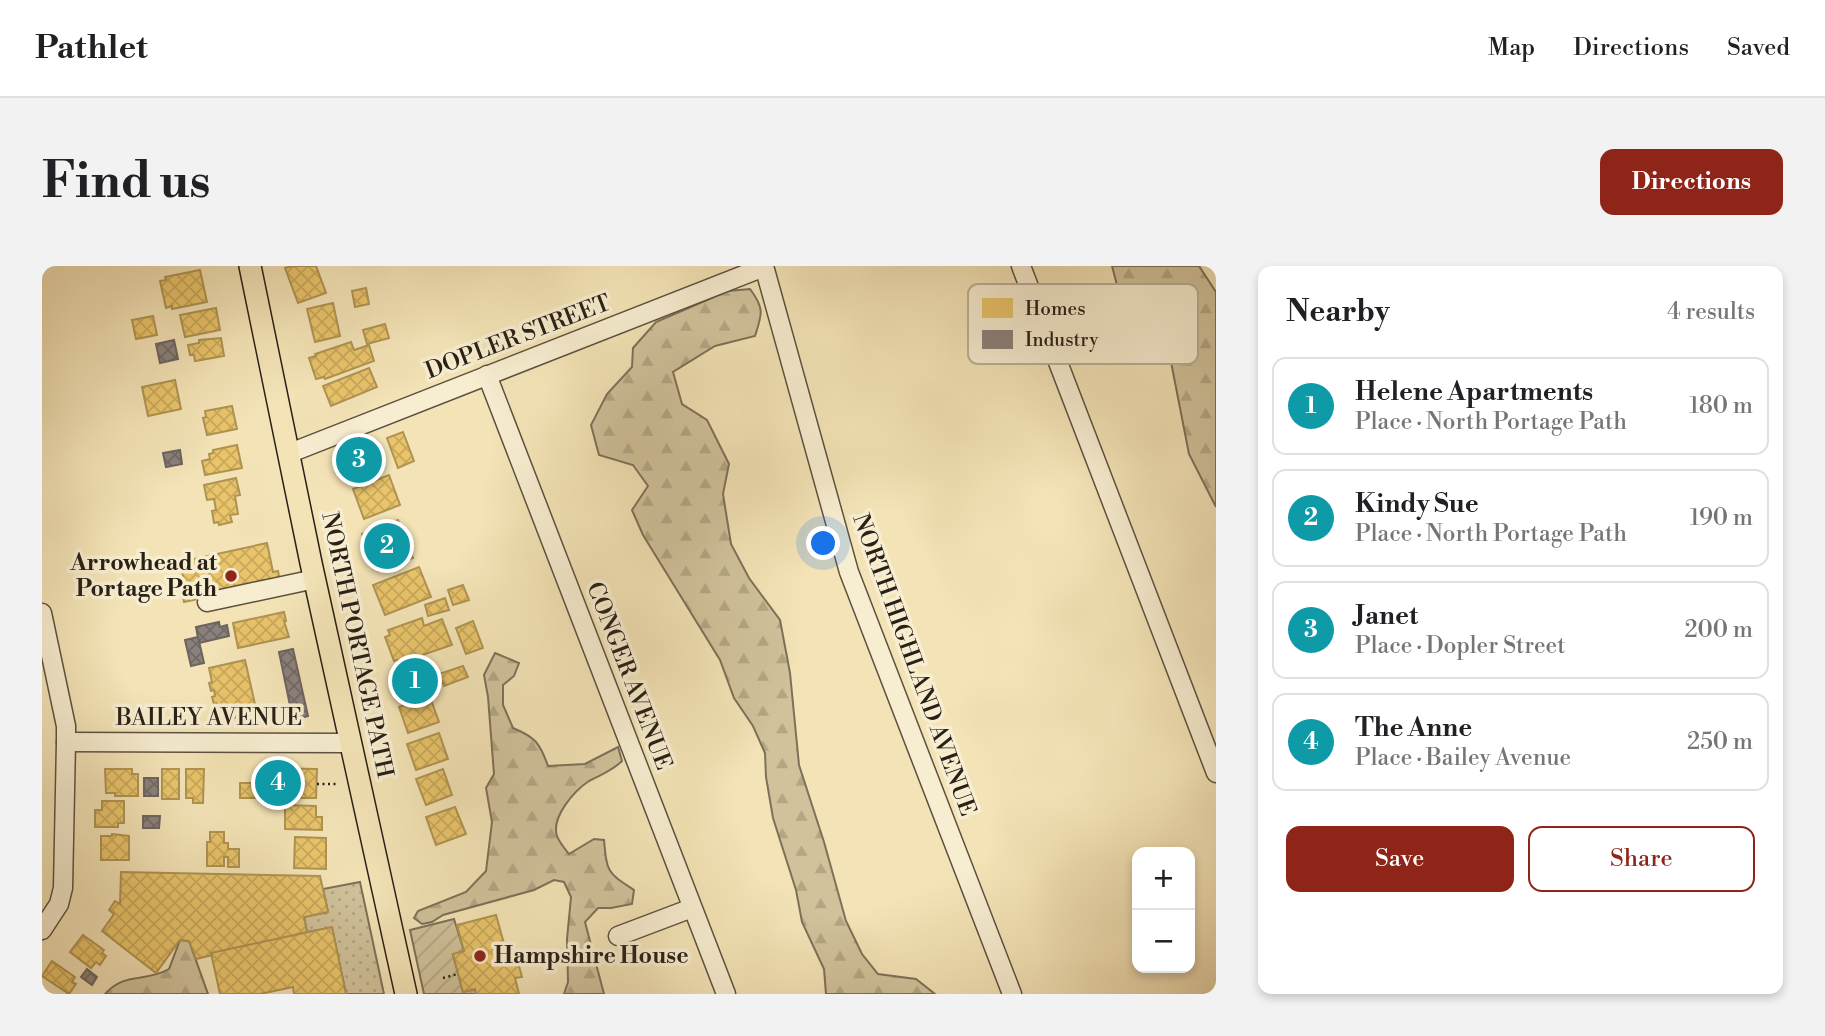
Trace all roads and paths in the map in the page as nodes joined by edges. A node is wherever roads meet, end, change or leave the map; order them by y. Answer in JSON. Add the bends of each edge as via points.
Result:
{"nodes":[{"id":1,"x":764,"y":266,"type":"edge"},
{"id":2,"x":1021,"y":266,"type":"edge"},
{"id":3,"x":255,"y":268,"type":"edge"},
{"id":4,"x":1028,"y":284,"type":"edge"},
{"id":5,"x":1059,"y":364,"type":"edge"},
{"id":6,"x":487,"y":375,"type":"junction"},
{"id":7,"x":290,"y":453,"type":"junction"},
{"id":8,"x":315,"y":579,"type":"junction"},
{"id":9,"x":207,"y":602,"type":"dead end"},
{"id":10,"x":42,"y":613,"type":"edge"},
{"id":11,"x":66,"y":742,"type":"junction"},
{"id":12,"x":350,"y":743,"type":"junction"},
{"id":13,"x":1216,"y":773,"type":"edge"},
{"id":14,"x":317,"y":784,"type":"dead end"},
{"id":15,"x":339,"y":784,"type":"dead end"},
{"id":16,"x":692,"y":908,"type":"junction"},
{"id":17,"x":42,"y":930,"type":"edge"},
{"id":18,"x":618,"y":936,"type":"dead end"},
{"id":19,"x":458,"y":974,"type":"dead end"},
{"id":20,"x":443,"y":978,"type":"dead end"},
{"id":21,"x":406,"y":994,"type":"edge"},
{"id":22,"x":726,"y":994,"type":"edge"},
{"id":23,"x":1012,"y":994,"type":"edge"}],
"edges":[{"from":1,"to":6,"type":"street","name":"DOPLER STREET"},
{"from":1,"to":23,"type":"street","name":"NORTH HIGHLAND AVENUE","via":[[849,572]]},
{"from":2,"to":4,"type":"street"},
{"from":3,"to":7,"type":"main road","name":"NORTH PORTAGE PATH"},
{"from":5,"to":13,"type":"street"},
{"from":6,"to":7,"type":"street","name":"DOPLER STREET"},
{"from":6,"to":16,"type":"street","name":"CONGER AVENUE"},
{"from":7,"to":8,"type":"main road","name":"NORTH PORTAGE PATH"},
{"from":8,"to":9,"type":"street"},
{"from":8,"to":12,"type":"main road","name":"NORTH PORTAGE PATH"},
{"from":10,"to":11,"type":"street"},
{"from":11,"to":12,"type":"street","name":"BAILEY AVENUE"},
{"from":11,"to":17,"type":"street","via":[[63,888],[59,904]]},
{"from":12,"to":21,"type":"main road","name":"NORTH PORTAGE PATH"},
{"from":14,"to":15,"type":"path"},
{"from":16,"to":18,"type":"street"},
{"from":16,"to":22,"type":"street","name":"CONGER AVENUE"},
{"from":19,"to":20,"type":"path"}]}
